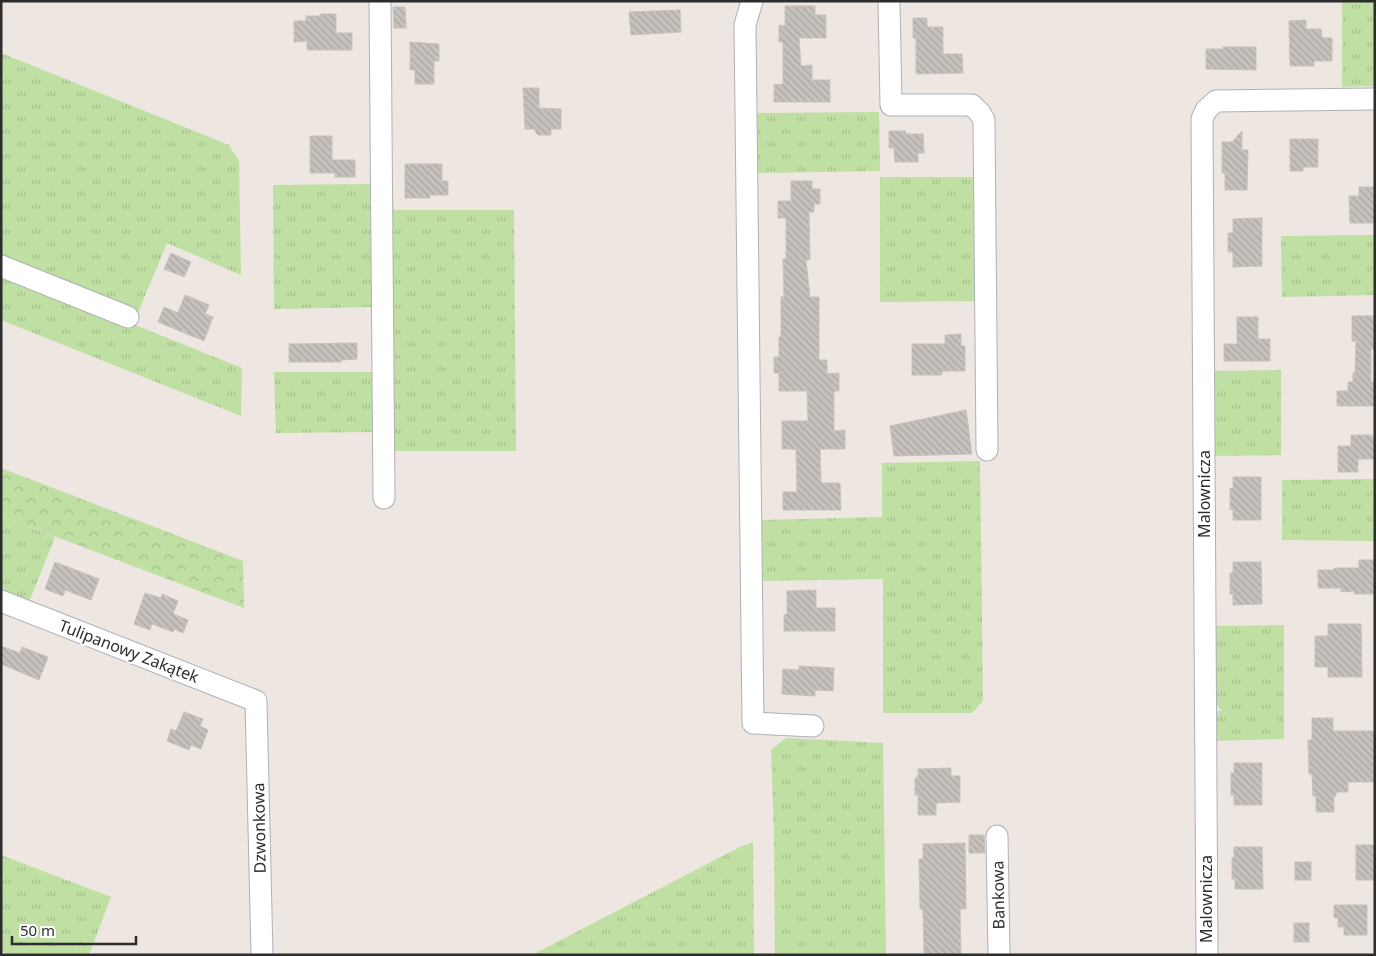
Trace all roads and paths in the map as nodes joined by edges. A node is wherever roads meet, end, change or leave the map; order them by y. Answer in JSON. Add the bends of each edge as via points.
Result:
{"nodes":[{"id":1,"x":380,"y":1,"type":"edge"},
{"id":2,"x":752,"y":1,"type":"edge"},
{"id":3,"x":889,"y":1,"type":"edge"},
{"id":4,"x":1375,"y":99,"type":"edge"},
{"id":5,"x":1,"y":266,"type":"edge"},
{"id":6,"x":128,"y":318,"type":"dead end"},
{"id":7,"x":987,"y":450,"type":"dead end"},
{"id":8,"x":384,"y":498,"type":"dead end"},
{"id":9,"x":1,"y":601,"type":"edge"},
{"id":10,"x":256,"y":700,"type":"joint"},
{"id":11,"x":813,"y":726,"type":"dead end"},
{"id":12,"x":998,"y":836,"type":"dead end"},
{"id":13,"x":262,"y":955,"type":"edge"},
{"id":14,"x":999,"y":955,"type":"edge"},
{"id":15,"x":1207,"y":955,"type":"edge"}],
"edges":[{"from":1,"to":8,"type":"street"},
{"from":2,"to":11,"type":"street","via":[[745,25],[753,723]]},
{"from":3,"to":7,"type":"street","via":[[891,106],[972,105],[984,120]]},
{"from":4,"to":15,"type":"street","name":"Malownicza","via":[[1216,101],[1202,119]]},
{"from":5,"to":6,"type":"street"},
{"from":9,"to":10,"type":"street","name":"Tulipanowy Zakątek"},
{"from":10,"to":13,"type":"street","name":"Dzwonkowa"},
{"from":12,"to":14,"type":"street","name":"Bankowa"}]}
